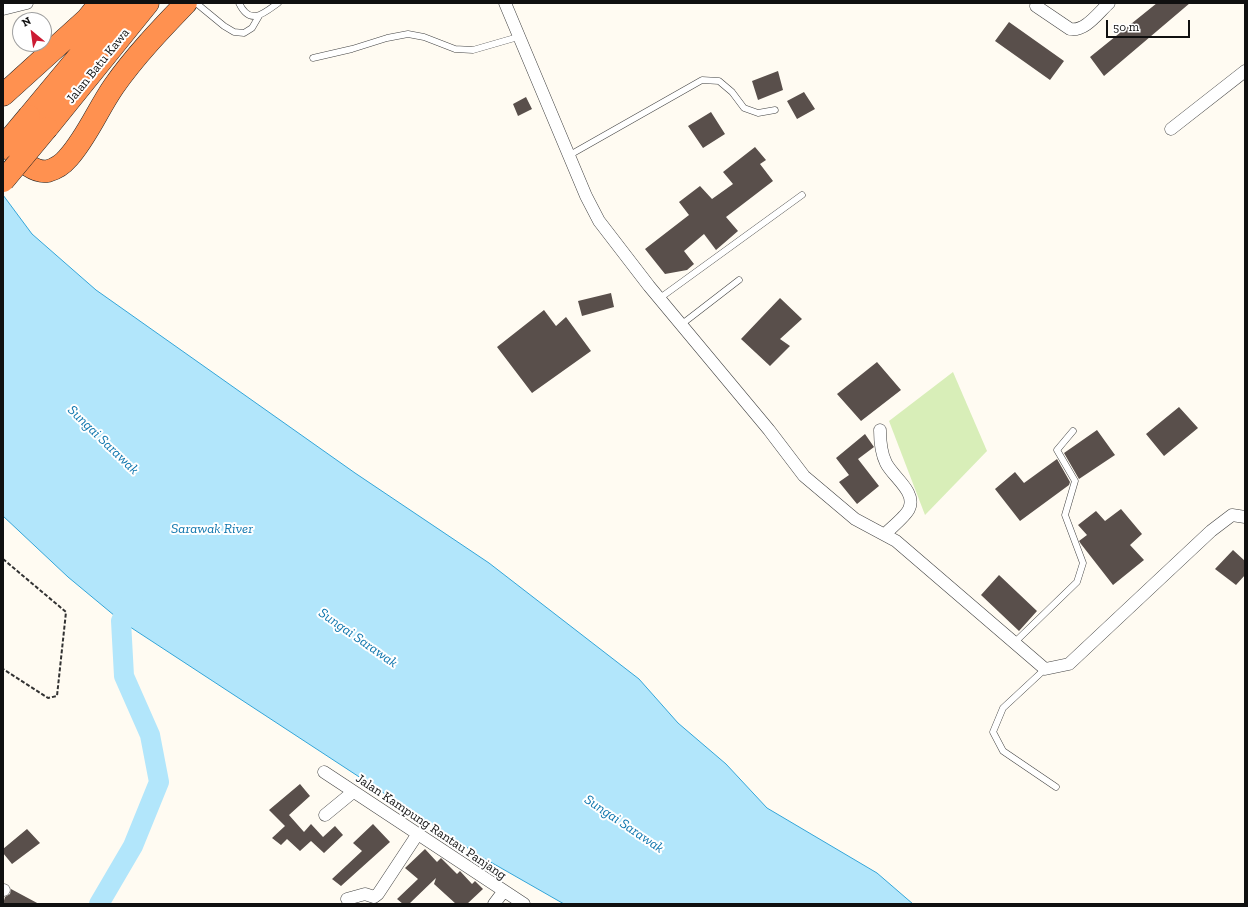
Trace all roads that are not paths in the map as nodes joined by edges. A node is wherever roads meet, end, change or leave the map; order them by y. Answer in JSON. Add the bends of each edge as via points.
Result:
{"nodes":[{"id":1,"x":27,"y":3,"type":"edge"},
{"id":2,"x":100,"y":3,"type":"edge"},
{"id":3,"x":123,"y":3,"type":"edge"},
{"id":4,"x":148,"y":3,"type":"edge"},
{"id":5,"x":186,"y":3,"type":"edge"},
{"id":6,"x":196,"y":3,"type":"edge"},
{"id":7,"x":239,"y":3,"type":"edge"},
{"id":8,"x":278,"y":3,"type":"edge"},
{"id":9,"x":505,"y":3,"type":"edge"},
{"id":10,"x":1109,"y":3,"type":"edge"},
{"id":11,"x":1036,"y":6,"type":"dead end"},
{"id":12,"x":3,"y":9,"type":"edge"},
{"id":13,"x":259,"y":16,"type":"junction"},
{"id":14,"x":518,"y":37,"type":"junction"},
{"id":15,"x":314,"y":58,"type":"dead end"},
{"id":16,"x":1245,"y":71,"type":"edge"},
{"id":17,"x":3,"y":95,"type":"edge"},
{"id":18,"x":775,"y":110,"type":"dead end"},
{"id":19,"x":1171,"y":130,"type":"dead end"},
{"id":20,"x":3,"y":142,"type":"edge"},
{"id":21,"x":3,"y":147,"type":"edge"},
{"id":22,"x":568,"y":156,"type":"junction"},
{"id":23,"x":3,"y":182,"type":"edge"},
{"id":24,"x":802,"y":195,"type":"dead end"},
{"id":25,"x":739,"y":280,"type":"dead end"},
{"id":26,"x":660,"y":298,"type":"junction"},
{"id":27,"x":682,"y":324,"type":"junction"},
{"id":28,"x":880,"y":430,"type":"dead end"},
{"id":29,"x":1073,"y":431,"type":"dead end"},
{"id":30,"x":1245,"y":517,"type":"edge"},
{"id":31,"x":885,"y":534,"type":"junction"},
{"id":32,"x":1014,"y":643,"type":"junction"},
{"id":33,"x":1045,"y":669,"type":"junction"},
{"id":34,"x":324,"y":772,"type":"dead end"},
{"id":35,"x":1056,"y":787,"type":"dead end"},
{"id":36,"x":353,"y":792,"type":"junction"},
{"id":37,"x":325,"y":816,"type":"dead end"},
{"id":38,"x":418,"y":835,"type":"junction"},
{"id":39,"x":503,"y":892,"type":"junction"},
{"id":40,"x":347,"y":899,"type":"dead end"},
{"id":41,"x":494,"y":904,"type":"edge"},
{"id":42,"x":524,"y":904,"type":"edge"}],
"edges":[{"from":1,"to":12,"type":"street"},
{"from":2,"to":17,"type":"highway","via":[[87,19]]},
{"from":3,"to":21,"type":"highway","name":"Jalan Batu Kawa","bridge":true},
{"from":4,"to":23,"type":"highway","name":"Jalan Batu Kawa","bridge":true},
{"from":5,"to":20,"type":"highway","via":[[156,34],[115,85],[67,160],[51,170],[36,170]]},
{"from":6,"to":13,"type":"lane","via":[[234,32],[244,33],[252,28]]},
{"from":7,"to":13,"type":"lane","via":[[247,14]]},
{"from":8,"to":13,"type":"lane"},
{"from":9,"to":14,"type":"street"},
{"from":10,"to":11,"type":"street","via":[[1082,28],[1075,30]]},
{"from":14,"to":15,"type":"lane","via":[[473,50],[455,49],[424,37],[408,34]]},
{"from":14,"to":22,"type":"street"},
{"from":16,"to":19,"type":"street"},
{"from":18,"to":22,"type":"lane","via":[[758,113],[744,108],[732,92],[719,81],[702,80]]},
{"from":22,"to":26,"type":"street","via":[[599,221]]},
{"from":24,"to":26,"type":"lane"},
{"from":25,"to":27,"type":"lane"},
{"from":26,"to":27,"type":"street"},
{"from":27,"to":31,"type":"street","via":[[804,476],[855,519]]},
{"from":28,"to":31,"type":"street","via":[[880,442],[886,464],[906,489],[911,501],[909,509]]},
{"from":29,"to":32,"type":"lane","via":[[1057,450],[1075,481],[1065,515],[1083,563],[1076,582]]},
{"from":30,"to":33,"type":"street","via":[[1232,515],[1211,532],[1069,664]]},
{"from":31,"to":32,"type":"street"},
{"from":32,"to":33,"type":"street"},
{"from":33,"to":35,"type":"lane","via":[[1003,708],[993,732],[1003,751]]},
{"from":34,"to":36,"type":"street","name":"Jalan Kampung Rantau Panjang"},
{"from":36,"to":37,"type":"street"},
{"from":36,"to":38,"type":"street","name":"Jalan Kampung Rantau Panjang"},
{"from":38,"to":39,"type":"street","name":"Jalan Kampung Rantau Panjang"},
{"from":38,"to":40,"type":"street","via":[[378,894],[374,897],[365,894]]},
{"from":39,"to":41,"type":"street"},
{"from":39,"to":42,"type":"street","name":"Jalan Kampung Rantau Panjang"}]}
